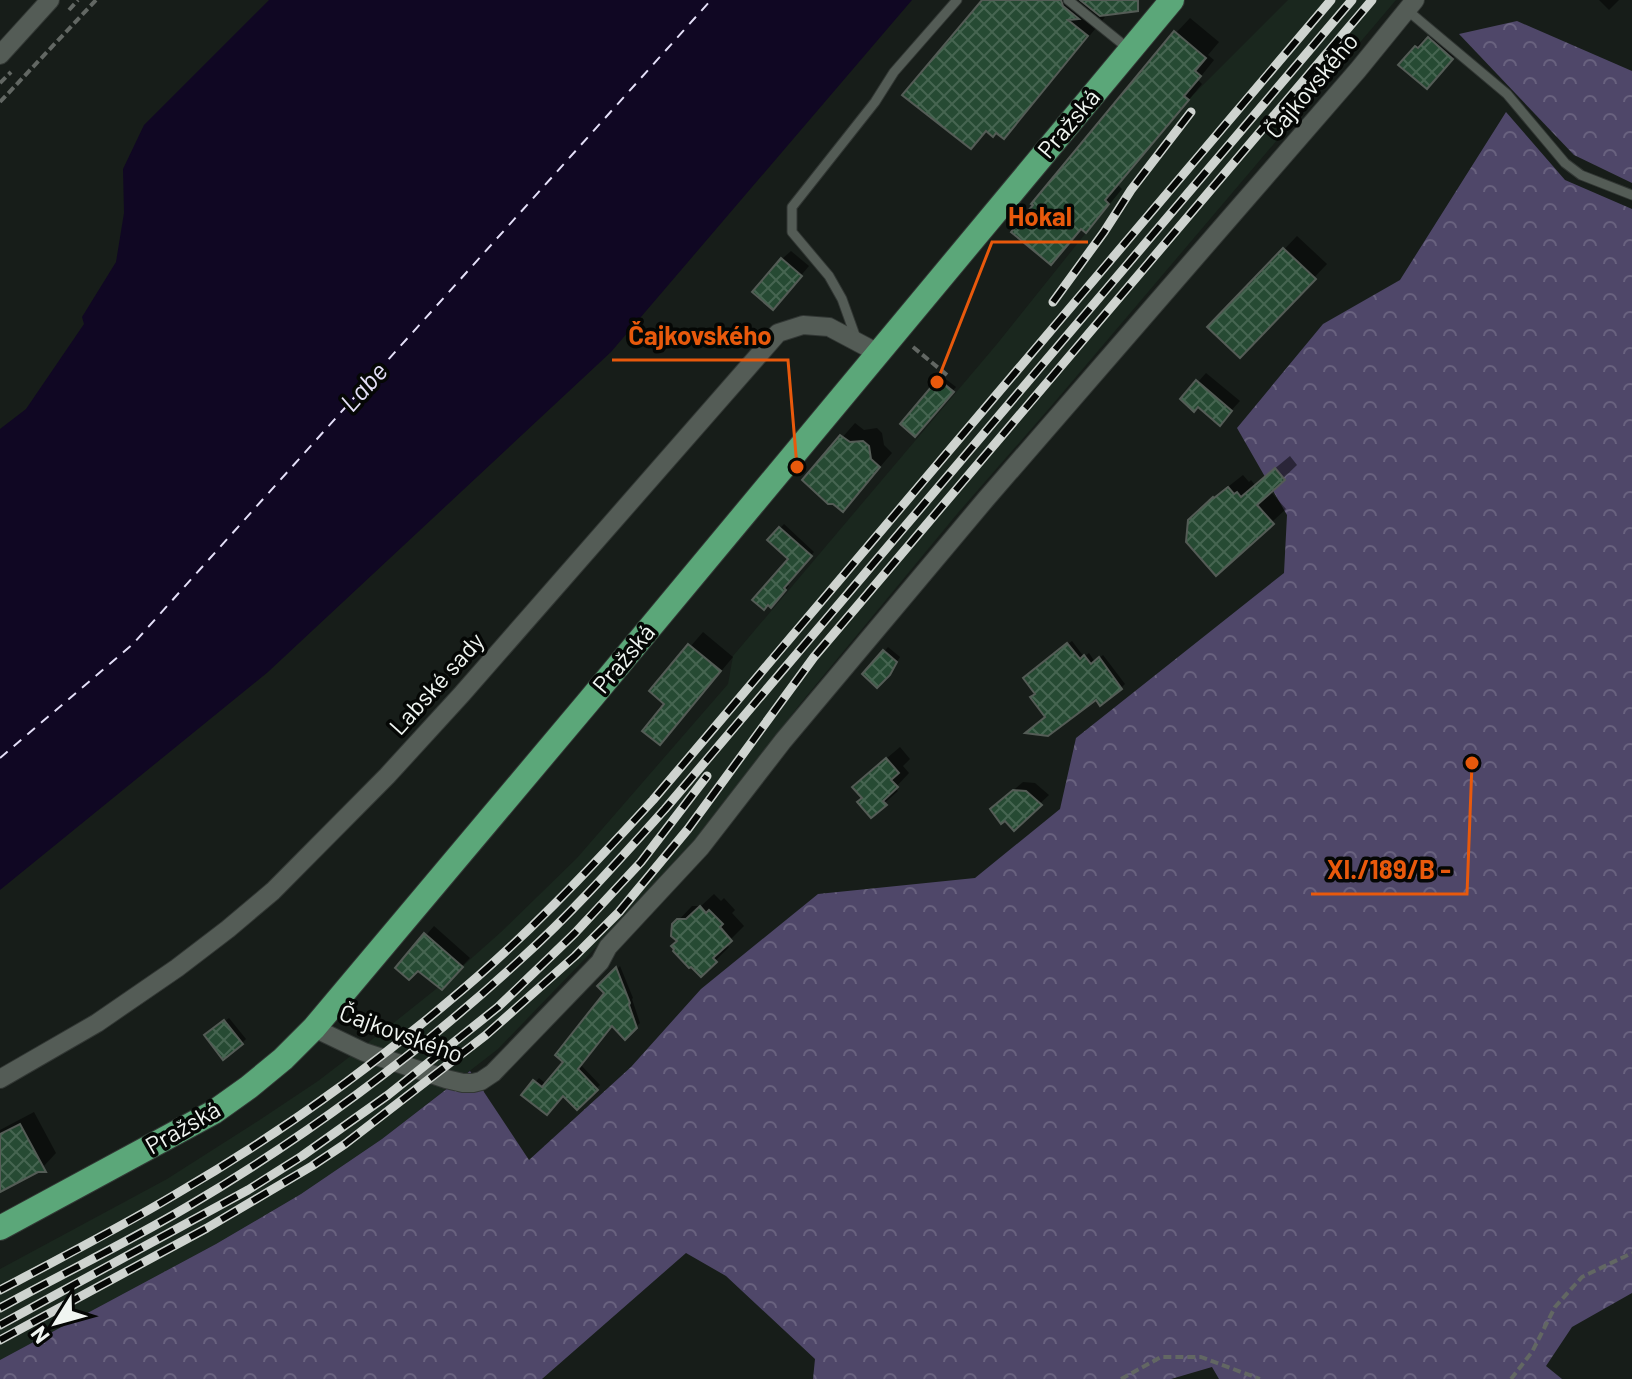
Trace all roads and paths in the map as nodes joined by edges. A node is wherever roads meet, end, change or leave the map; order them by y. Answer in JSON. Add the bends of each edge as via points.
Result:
{"nodes":[{"id":1,"x":50,"y":0,"type":"edge"},
{"id":2,"x":96,"y":0,"type":"edge"},
{"id":3,"x":957,"y":0,"type":"edge"},
{"id":4,"x":1068,"y":0,"type":"edge"},
{"id":5,"x":1172,"y":0,"type":"edge"},
{"id":6,"x":1411,"y":5,"type":"edge"},
{"id":7,"x":1130,"y":50,"type":"junction"},
{"id":8,"x":0,"y":55,"type":"edge"},
{"id":9,"x":0,"y":102,"type":"edge"},
{"id":10,"x":1632,"y":195,"type":"edge"},
{"id":11,"x":896,"y":332,"type":"junction"},
{"id":12,"x":868,"y":347,"type":"junction"},
{"id":13,"x":947,"y":375,"type":"dead end"},
{"id":14,"x":314,"y":1028,"type":"junction"},
{"id":15,"x":0,"y":1079,"type":"edge"},
{"id":16,"x":0,"y":1228,"type":"edge"},
{"id":17,"x":1632,"y":1253,"type":"edge"},
{"id":18,"x":1513,"y":1378,"type":"edge"},
{"id":19,"x":1121,"y":1379,"type":"edge"},
{"id":20,"x":1260,"y":1379,"type":"edge"}],
"edges":[{"from":1,"to":8,"type":"street"},
{"from":2,"to":9,"type":"path"},
{"from":3,"to":12,"type":"lane","via":[[894,72],[792,207],[792,232],[829,276]]},
{"from":4,"to":7,"type":"lane"},
{"from":5,"to":7,"type":"main road","name":"Pražská"},
{"from":6,"to":10,"type":"lane","via":[[1507,94],[1565,163]]},
{"from":6,"to":14,"type":"street","name":"Čajkovského","via":[[986,499],[701,847],[493,1073],[473,1083],[446,1079],[364,1052]]},
{"from":7,"to":11,"type":"main road","name":"Pražská"},
{"from":11,"to":12,"type":"main road","name":"Pražská"},
{"from":11,"to":13,"type":"path"},
{"from":12,"to":14,"type":"main road","name":"Pražská"},
{"from":12,"to":15,"type":"street","name":"Labské sady","via":[[829,327],[803,325],[778,333],[462,694],[273,891],[177,968],[97,1023]]},
{"from":14,"to":16,"type":"main road","name":"Pražská","via":[[214,1112]]},
{"from":17,"to":18,"type":"path","via":[[1582,1277],[1555,1307]]},
{"from":19,"to":20,"type":"path","via":[[1161,1357],[1201,1357]]}]}
